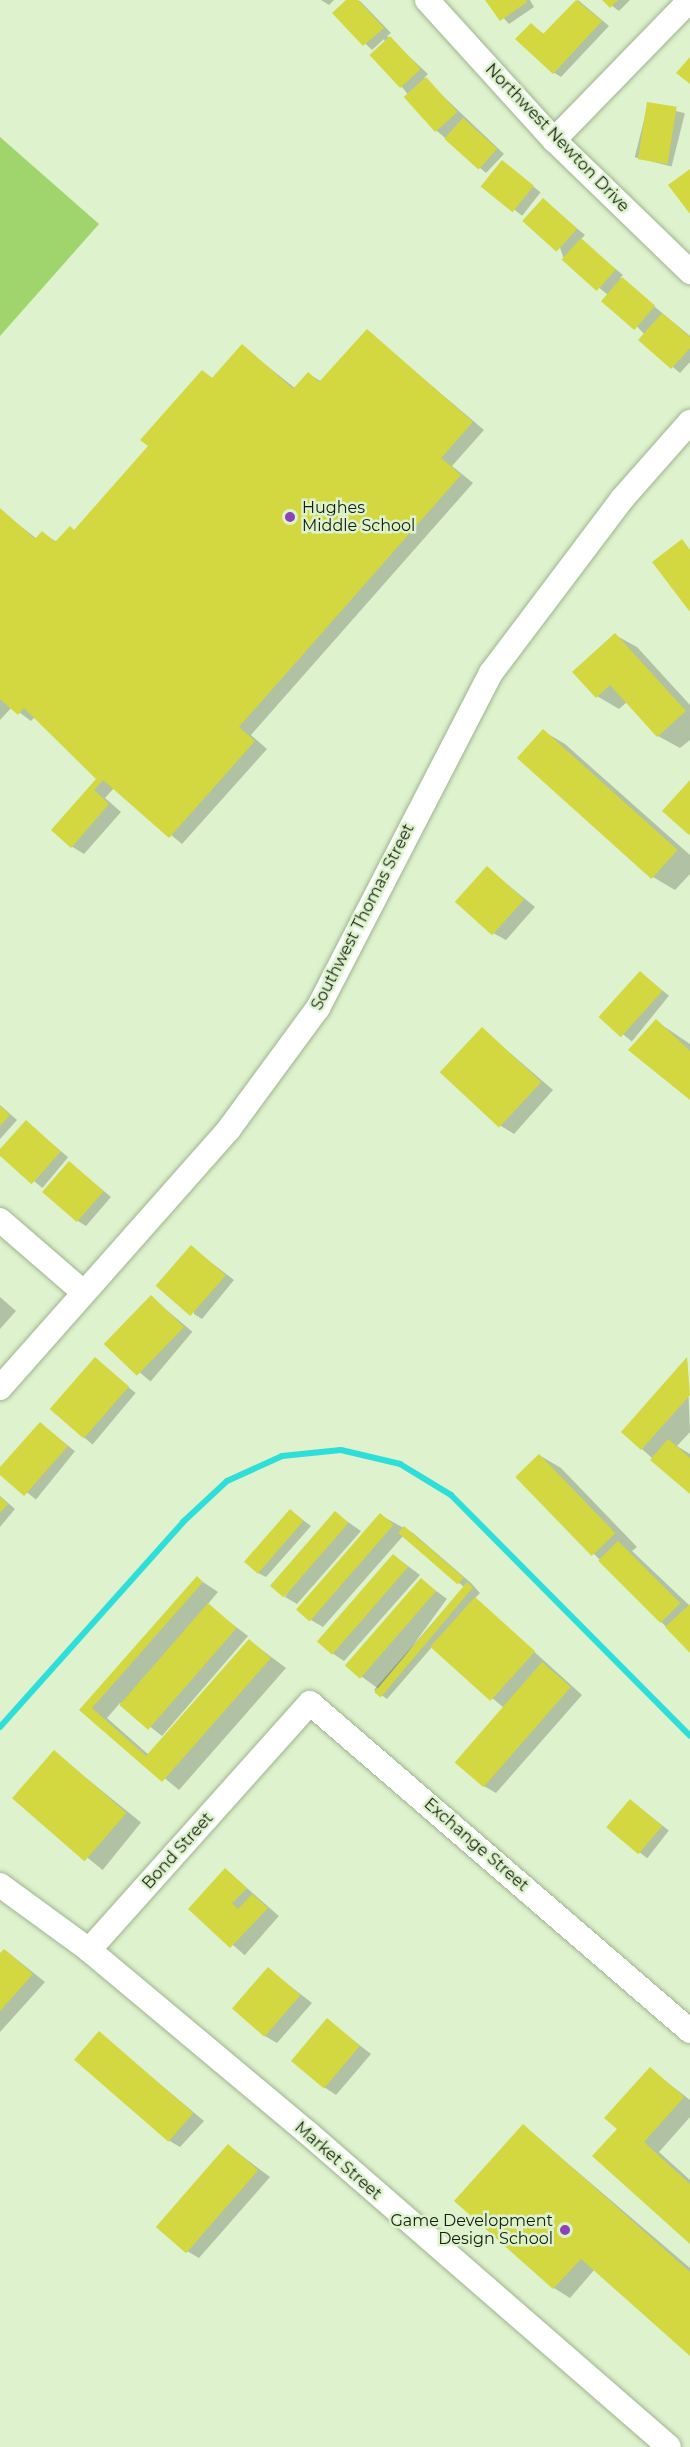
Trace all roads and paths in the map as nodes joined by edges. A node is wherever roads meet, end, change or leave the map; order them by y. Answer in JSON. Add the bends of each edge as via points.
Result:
{"nodes":[{"id":1,"x":427,"y":0,"type":"edge"},
{"id":2,"x":690,"y":0,"type":"edge"},
{"id":3,"x":554,"y":140,"type":"junction"},
{"id":4,"x":690,"y":272,"type":"edge"},
{"id":5,"x":690,"y":422,"type":"edge"},
{"id":6,"x":0,"y":1220,"type":"edge"},
{"id":7,"x":83,"y":1292,"type":"junction"},
{"id":8,"x":0,"y":1388,"type":"edge"},
{"id":9,"x":267,"y":1753,"type":"joint"},
{"id":10,"x":0,"y":1885,"type":"edge"},
{"id":11,"x":89,"y":1950,"type":"junction"},
{"id":12,"x":690,"y":2031,"type":"edge"},
{"id":13,"x":669,"y":2447,"type":"edge"}],
"edges":[{"from":1,"to":3,"type":"street","name":"Northwest Newton Drive"},
{"from":2,"to":3,"type":"street"},
{"from":3,"to":4,"type":"street","name":"Northwest Newton Drive"},
{"from":5,"to":7,"type":"street","name":"Southwest Thomas Street","via":[[622,499],[490,673],[318,1008],[229,1129]]},
{"from":6,"to":7,"type":"street"},
{"from":7,"to":8,"type":"street","name":"Southwest Thomas Street"},
{"from":9,"to":11,"type":"street","name":"Bond Street"},
{"from":9,"to":12,"type":"street","name":"Exchange Street","via":[[310,1703]]},
{"from":10,"to":11,"type":"street","name":"Market Street"},
{"from":11,"to":13,"type":"street","name":"Market Street"}]}
